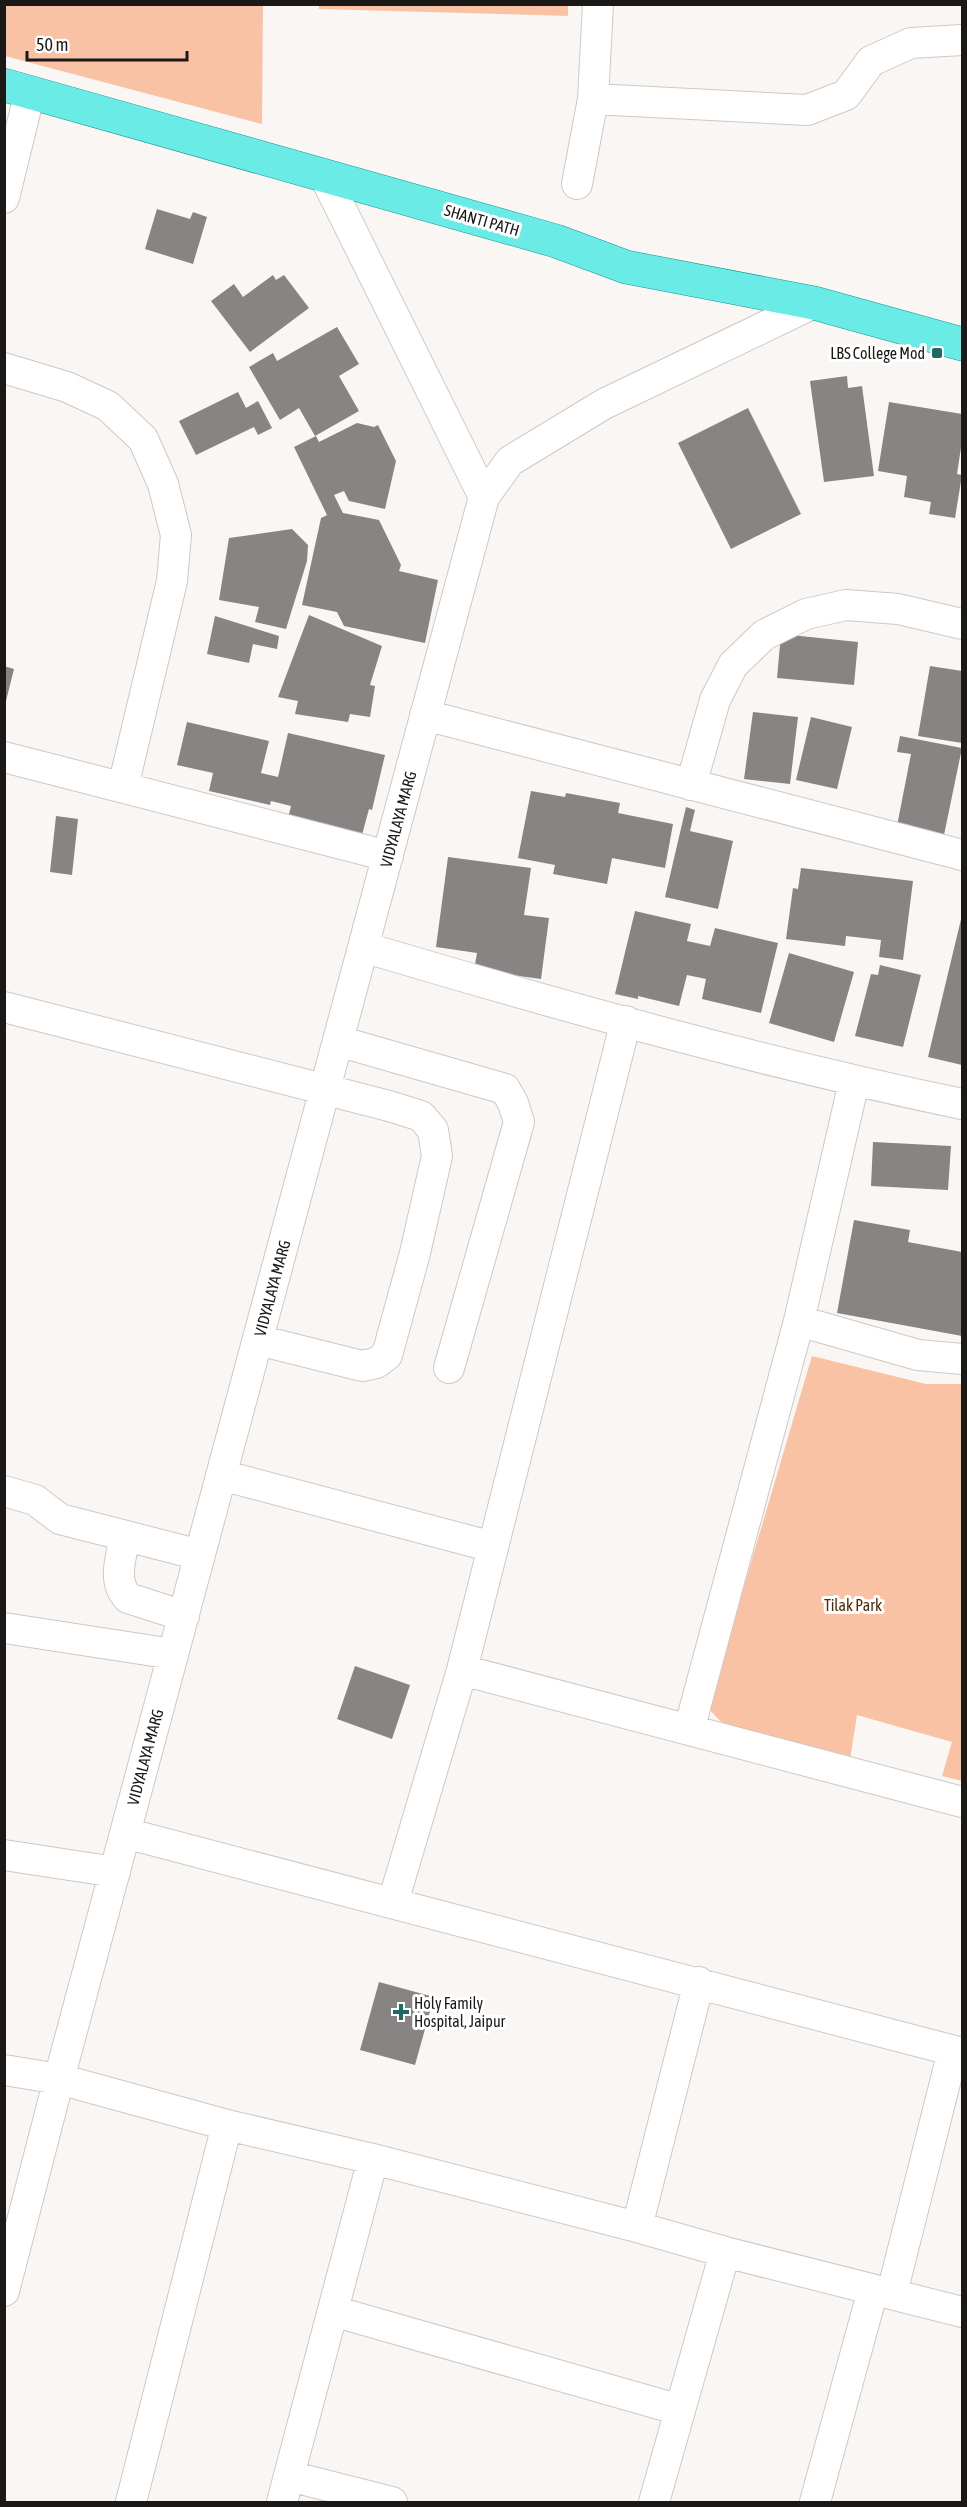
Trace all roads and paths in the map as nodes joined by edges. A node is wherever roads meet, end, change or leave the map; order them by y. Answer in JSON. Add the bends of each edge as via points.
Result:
{"nodes":[{"id":1,"x":598,"y":4,"type":"edge"},
{"id":2,"x":963,"y":40,"type":"edge"},
{"id":3,"x":17,"y":89,"type":"edge"},
{"id":4,"x":593,"y":99,"type":"junction"},
{"id":5,"x":324,"y":175,"type":"junction"},
{"id":6,"x":577,"y":184,"type":"dead end"},
{"id":7,"x":4,"y":198,"type":"edge"},
{"id":8,"x":814,"y":303,"type":"junction"},
{"id":9,"x":963,"y":344,"type":"edge"},
{"id":10,"x":4,"y":368,"type":"edge"},
{"id":11,"x":484,"y":498,"type":"junction"},
{"id":12,"x":963,"y":624,"type":"edge"},
{"id":13,"x":425,"y":715,"type":"junction"},
{"id":14,"x":4,"y":757,"type":"edge"},
{"id":15,"x":691,"y":785,"type":"junction"},
{"id":16,"x":123,"y":787,"type":"junction"},
{"id":17,"x":963,"y":855,"type":"edge"},
{"id":18,"x":388,"y":856,"type":"junction"},
{"id":19,"x":363,"y":947,"type":"junction"},
{"id":20,"x":4,"y":1007,"type":"edge"},
{"id":21,"x":626,"y":1021,"type":"junction"},
{"id":22,"x":338,"y":1041,"type":"junction"},
{"id":23,"x":854,"y":1082,"type":"junction"},
{"id":24,"x":325,"y":1089,"type":"junction"},
{"id":25,"x":963,"y":1104,"type":"edge"},
{"id":26,"x":799,"y":1321,"type":"junction"},
{"id":27,"x":258,"y":1340,"type":"junction"},
{"id":28,"x":963,"y":1359,"type":"edge"},
{"id":29,"x":449,"y":1368,"type":"dead end"},
{"id":30,"x":221,"y":1475,"type":"junction"},
{"id":31,"x":4,"y":1491,"type":"edge"},
{"id":32,"x":125,"y":1537,"type":"junction"},
{"id":33,"x":493,"y":1547,"type":"junction"},
{"id":34,"x":200,"y":1556,"type":"junction"},
{"id":35,"x":184,"y":1616,"type":"junction"},
{"id":36,"x":4,"y":1628,"type":"edge"},
{"id":37,"x":173,"y":1654,"type":"junction"},
{"id":38,"x":462,"y":1670,"type":"junction"},
{"id":39,"x":689,"y":1730,"type":"junction"},
{"id":40,"x":963,"y":1802,"type":"edge"},
{"id":41,"x":125,"y":1833,"type":"junction"},
{"id":42,"x":4,"y":1854,"type":"edge"},
{"id":43,"x":115,"y":1872,"type":"junction"},
{"id":44,"x":393,"y":1902,"type":"junction"},
{"id":45,"x":699,"y":1982,"type":"junction"},
{"id":46,"x":958,"y":2052,"type":"edge"},
{"id":47,"x":4,"y":2070,"type":"edge"},
{"id":48,"x":59,"y":2079,"type":"junction"},
{"id":49,"x":227,"y":2125,"type":"junction"},
{"id":50,"x":373,"y":2159,"type":"junction"},
{"id":51,"x":637,"y":2227,"type":"junction"},
{"id":52,"x":725,"y":2252,"type":"junction"},
{"id":53,"x":4,"y":2291,"type":"edge"},
{"id":54,"x":883,"y":2291,"type":"junction"},
{"id":55,"x":333,"y":2311,"type":"junction"},
{"id":56,"x":963,"y":2312,"type":"edge"},
{"id":57,"x":680,"y":2410,"type":"junction"},
{"id":58,"x":286,"y":2489,"type":"edge"},
{"id":59,"x":131,"y":2502,"type":"edge"},
{"id":60,"x":392,"y":2502,"type":"edge"},
{"id":61,"x":654,"y":2502,"type":"edge"},
{"id":62,"x":815,"y":2502,"type":"edge"}],
"edges":[{"from":1,"to":4,"type":"street"},
{"from":2,"to":4,"type":"street","via":[[911,43],[871,61],[846,95],[807,110]]},
{"from":3,"to":5,"type":"main road","name":"SHANTI PATH"},
{"from":3,"to":7,"type":"street"},
{"from":4,"to":6,"type":"street"},
{"from":5,"to":8,"type":"main road","name":"SHANTI PATH","via":[[556,241],[626,267]]},
{"from":5,"to":11,"type":"street"},
{"from":8,"to":9,"type":"main road","name":"SHANTI PATH"},
{"from":8,"to":11,"type":"street","name":"VIDYALAYA MARG","via":[[604,404],[510,461]]},
{"from":10,"to":16,"type":"street","via":[[68,387],[108,406],[143,439],[163,484],[176,536],[172,581]]},
{"from":11,"to":13,"type":"street","name":"VIDYALAYA MARG"},
{"from":12,"to":15,"type":"street","via":[[898,609],[846,604],[806,614],[764,635],[733,665],[715,700]]},
{"from":13,"to":15,"type":"street"},
{"from":13,"to":18,"type":"street","name":"VIDYALAYA MARG"},
{"from":14,"to":16,"type":"street"},
{"from":15,"to":17,"type":"street"},
{"from":16,"to":18,"type":"street"},
{"from":18,"to":19,"type":"street","name":"VIDYALAYA MARG"},
{"from":19,"to":21,"type":"street"},
{"from":19,"to":22,"type":"street","name":"VIDYALAYA MARG"},
{"from":20,"to":24,"type":"street"},
{"from":21,"to":23,"type":"street"},
{"from":21,"to":33,"type":"street"},
{"from":22,"to":24,"type":"street","name":"VIDYALAYA MARG"},
{"from":22,"to":29,"type":"street","via":[[505,1089],[513,1103],[519,1122]]},
{"from":23,"to":25,"type":"street"},
{"from":23,"to":26,"type":"street"},
{"from":24,"to":27,"type":"street","name":"VIDYALAYA MARG"},
{"from":24,"to":27,"type":"street","via":[[421,1116],[433,1130],[437,1156],[415,1253],[387,1355],[376,1363],[362,1366]]},
{"from":26,"to":28,"type":"street","via":[[918,1355]]},
{"from":26,"to":39,"type":"street"},
{"from":27,"to":30,"type":"street","name":"VIDYALAYA MARG"},
{"from":30,"to":33,"type":"street"},
{"from":30,"to":34,"type":"street","name":"VIDYALAYA MARG"},
{"from":31,"to":32,"type":"street","via":[[44,1505],[60,1519]]},
{"from":32,"to":34,"type":"street"},
{"from":32,"to":35,"type":"street","via":[[118,1574],[123,1593]]},
{"from":33,"to":38,"type":"street"},
{"from":34,"to":35,"type":"street","name":"VIDYALAYA MARG"},
{"from":35,"to":37,"type":"street","name":"VIDYALAYA MARG"},
{"from":36,"to":37,"type":"street"},
{"from":37,"to":41,"type":"street","name":"VIDYALAYA MARG"},
{"from":38,"to":39,"type":"street"},
{"from":38,"to":44,"type":"street"},
{"from":39,"to":40,"type":"street"},
{"from":41,"to":43,"type":"street","name":"VIDYALAYA MARG"},
{"from":41,"to":44,"type":"street"},
{"from":42,"to":43,"type":"street"},
{"from":43,"to":48,"type":"street","name":"VIDYALAYA MARG"},
{"from":44,"to":45,"type":"street"},
{"from":45,"to":46,"type":"street"},
{"from":45,"to":51,"type":"street"},
{"from":46,"to":54,"type":"street"},
{"from":47,"to":48,"type":"street"},
{"from":48,"to":49,"type":"street"},
{"from":48,"to":53,"type":"street","name":"VIDYALAYA MARG"},
{"from":49,"to":50,"type":"street"},
{"from":49,"to":59,"type":"street"},
{"from":50,"to":51,"type":"street"},
{"from":50,"to":55,"type":"street"},
{"from":51,"to":52,"type":"street"},
{"from":52,"to":54,"type":"street"},
{"from":52,"to":57,"type":"street"},
{"from":54,"to":56,"type":"street"},
{"from":54,"to":62,"type":"street"},
{"from":55,"to":57,"type":"street"},
{"from":55,"to":58,"type":"street"},
{"from":57,"to":61,"type":"street"},
{"from":58,"to":60,"type":"street"}]}
